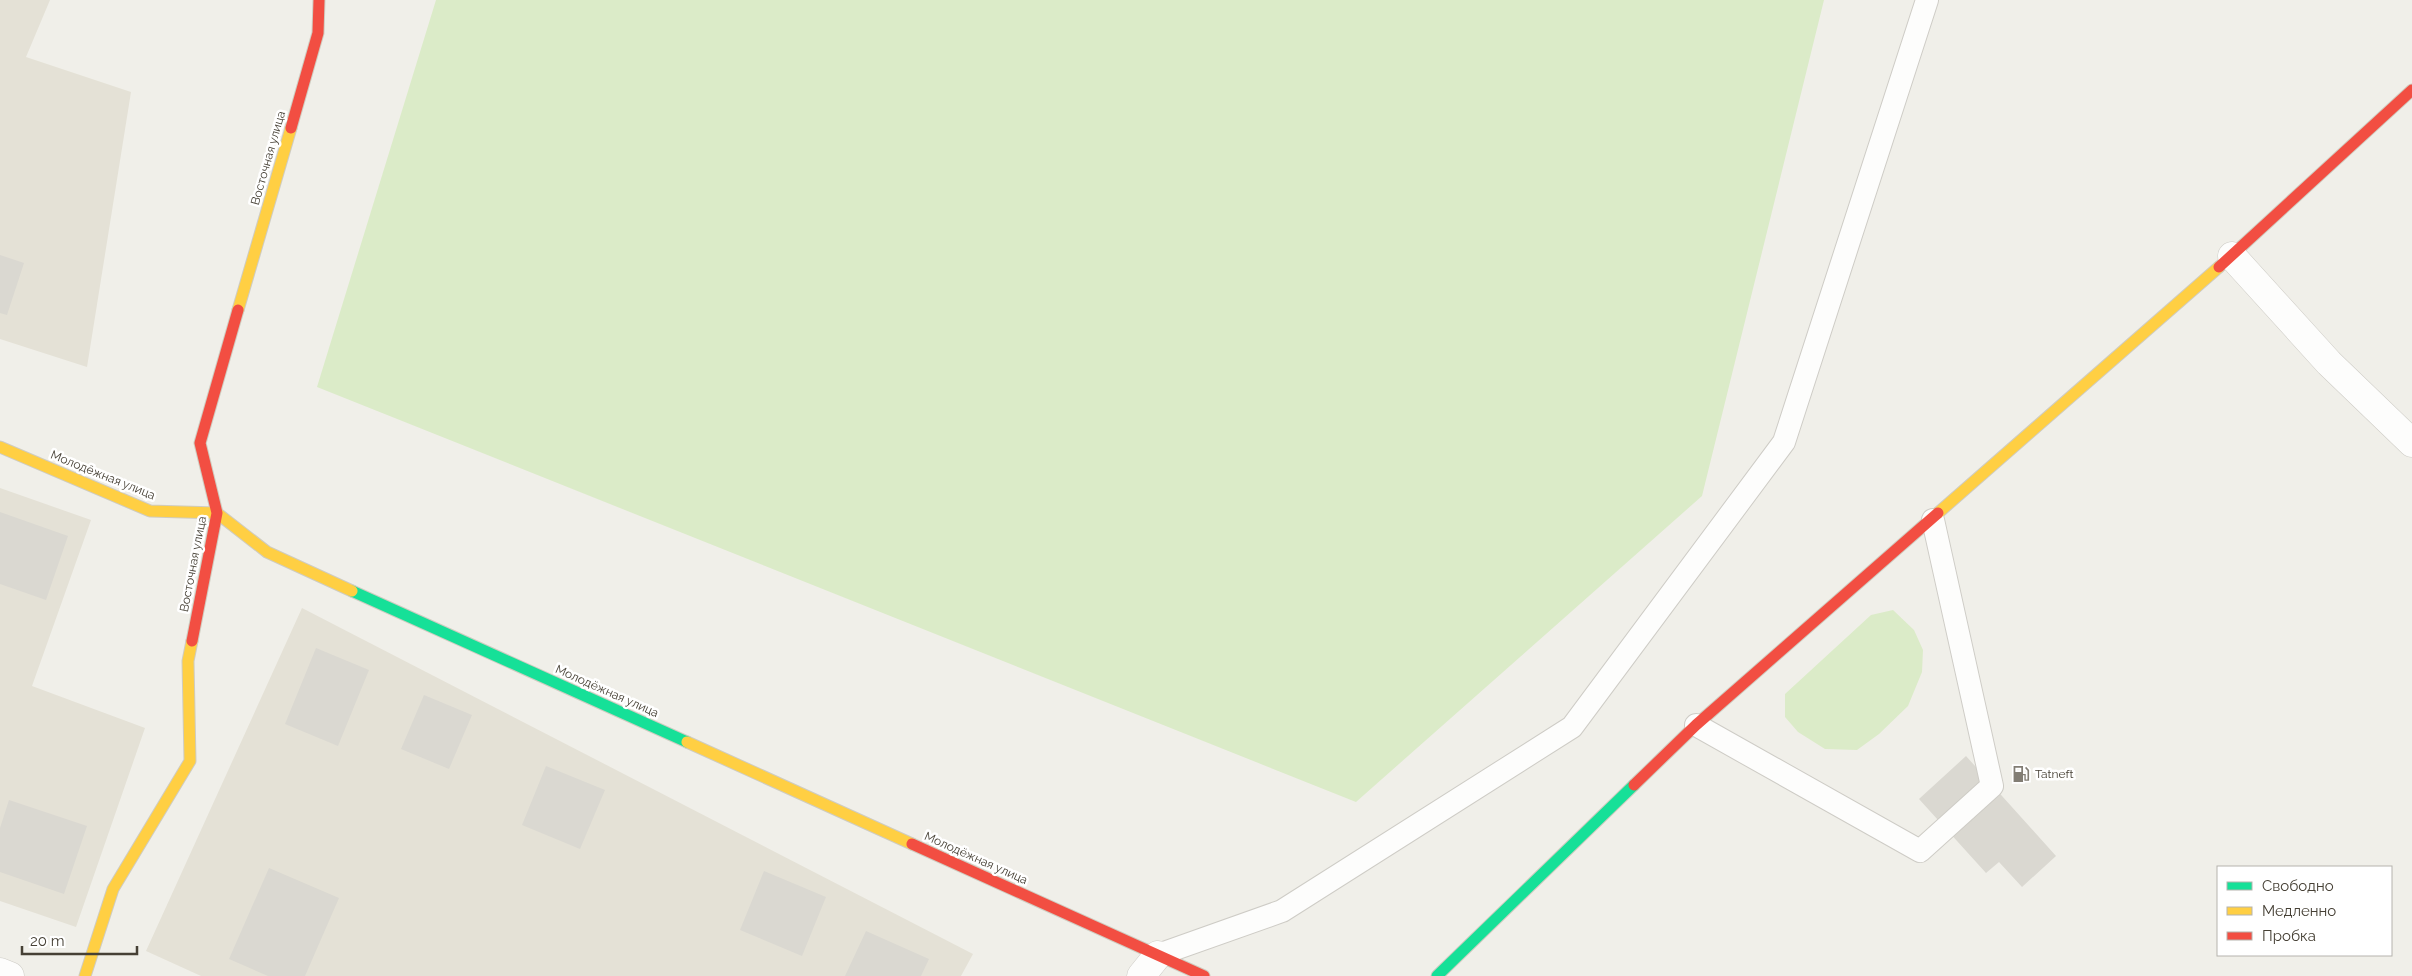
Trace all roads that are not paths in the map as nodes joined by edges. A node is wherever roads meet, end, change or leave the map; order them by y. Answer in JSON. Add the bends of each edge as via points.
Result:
{"nodes":[{"id":1,"x":319,"y":0,"type":"edge"},
{"id":2,"x":1927,"y":0,"type":"edge"},
{"id":3,"x":2412,"y":90,"type":"edge"},
{"id":4,"x":2232,"y":256,"type":"junction"},
{"id":5,"x":2412,"y":443,"type":"edge"},
{"id":6,"x":0,"y":447,"type":"edge"},
{"id":7,"x":217,"y":513,"type":"junction"},
{"id":8,"x":1933,"y":520,"type":"junction"},
{"id":9,"x":1696,"y":725,"type":"junction"},
{"id":10,"x":1149,"y":966,"type":"edge"},
{"id":11,"x":0,"y":972,"type":"edge"},
{"id":12,"x":10,"y":976,"type":"edge"},
{"id":13,"x":85,"y":976,"type":"edge"},
{"id":14,"x":1204,"y":976,"type":"edge"},
{"id":15,"x":1437,"y":976,"type":"edge"}],
"edges":[{"from":1,"to":7,"type":"main road","name":"Восточная улица","via":[[318,33],[200,443]]},
{"from":2,"to":10,"type":"lane","via":[[1784,442],[1572,727],[1282,911]]},
{"from":3,"to":4,"type":"main road"},
{"from":4,"to":5,"type":"street","via":[[2328,363]]},
{"from":4,"to":8,"type":"main road"},
{"from":6,"to":7,"type":"main road","name":"Молодёжная улица","via":[[150,512]]},
{"from":7,"to":10,"type":"main road","name":"Молодёжная улица","via":[[267,552]]},
{"from":7,"to":13,"type":"main road","name":"Восточная улица","via":[[188,660],[190,761],[113,890]]},
{"from":8,"to":9,"type":"main road"},
{"from":8,"to":9,"type":"lane","via":[[1992,786],[1920,851]]},
{"from":9,"to":15,"type":"main road"},
{"from":10,"to":14,"type":"main road","name":"Молодёжная улица"},
{"from":11,"to":12,"type":"street"}]}
